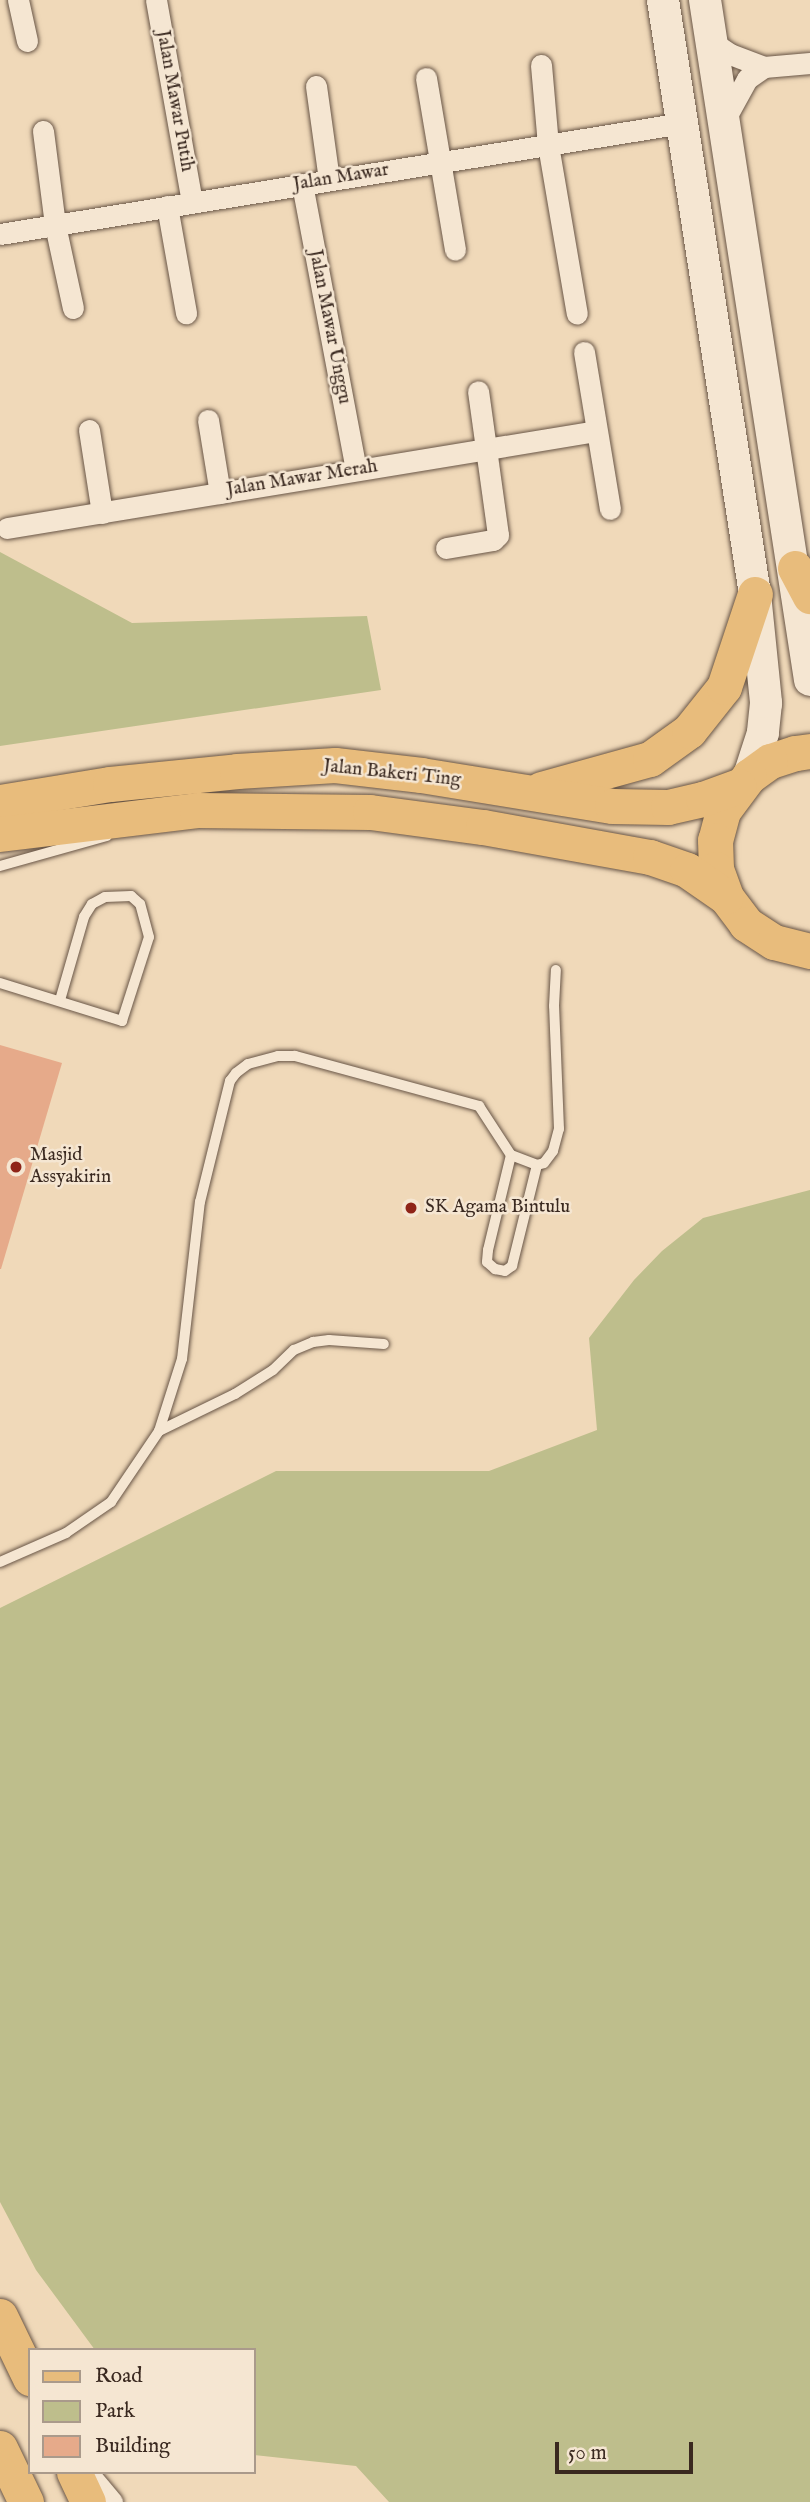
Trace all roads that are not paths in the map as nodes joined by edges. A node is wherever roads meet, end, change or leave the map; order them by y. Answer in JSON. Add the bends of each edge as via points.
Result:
{"nodes":[{"id":1,"x":18,"y":0,"type":"edge"},
{"id":2,"x":156,"y":0,"type":"edge"},
{"id":3,"x":663,"y":0,"type":"edge"},
{"id":4,"x":705,"y":0,"type":"edge"},
{"id":5,"x":27,"y":41,"type":"dead end"},
{"id":6,"x":712,"y":42,"type":"junction"},
{"id":7,"x":810,"y":63,"type":"edge"},
{"id":8,"x":541,"y":65,"type":"dead end"},
{"id":9,"x":764,"y":67,"type":"junction"},
{"id":10,"x":426,"y":78,"type":"dead end"},
{"id":11,"x":316,"y":86,"type":"dead end"},
{"id":12,"x":725,"y":119,"type":"junction"},
{"id":13,"x":682,"y":123,"type":"junction"},
{"id":14,"x":43,"y":131,"type":"dead end"},
{"id":15,"x":548,"y":145,"type":"junction"},
{"id":16,"x":439,"y":162,"type":"junction"},
{"id":17,"x":329,"y":180,"type":"junction"},
{"id":18,"x":302,"y":184,"type":"junction"},
{"id":19,"x":192,"y":202,"type":"junction"},
{"id":20,"x":167,"y":206,"type":"junction"},
{"id":21,"x":55,"y":225,"type":"junction"},
{"id":22,"x":0,"y":234,"type":"edge"},
{"id":23,"x":455,"y":250,"type":"dead end"},
{"id":24,"x":73,"y":308,"type":"dead end"},
{"id":25,"x":186,"y":313,"type":"dead end"},
{"id":26,"x":577,"y":314,"type":"dead end"},
{"id":27,"x":584,"y":352,"type":"dead end"},
{"id":28,"x":478,"y":391,"type":"dead end"},
{"id":29,"x":208,"y":420,"type":"dead end"},
{"id":30,"x":89,"y":430,"type":"dead end"},
{"id":31,"x":597,"y":431,"type":"junction"},
{"id":32,"x":487,"y":449,"type":"junction"},
{"id":33,"x":356,"y":470,"type":"junction"},
{"id":34,"x":220,"y":493,"type":"junction"},
{"id":35,"x":610,"y":509,"type":"dead end"},
{"id":36,"x":102,"y":513,"type":"junction"},
{"id":37,"x":7,"y":528,"type":"dead end"},
{"id":38,"x":446,"y":548,"type":"dead end"},
{"id":39,"x":802,"y":582,"type":"edge"},
{"id":40,"x":755,"y":594,"type":"junction"},
{"id":41,"x":810,"y":680,"type":"edge"},
{"id":42,"x":810,"y":751,"type":"edge"},
{"id":43,"x":744,"y":781,"type":"junction"},
{"id":44,"x":528,"y":792,"type":"junction"},
{"id":45,"x":0,"y":802,"type":"edge"},
{"id":46,"x":197,"y":810,"type":"junction"},
{"id":47,"x":0,"y":834,"type":"edge"},
{"id":48,"x":0,"y":866,"type":"edge"},
{"id":49,"x":726,"y":897,"type":"junction"},
{"id":50,"x":810,"y":951,"type":"edge"},
{"id":51,"x":556,"y":970,"type":"dead end"},
{"id":52,"x":0,"y":983,"type":"edge"},
{"id":53,"x":60,"y":1000,"type":"junction"},
{"id":54,"x":510,"y":1155,"type":"junction"},
{"id":55,"x":537,"y":1165,"type":"junction"},
{"id":56,"x":384,"y":1344,"type":"dead end"},
{"id":57,"x":159,"y":1431,"type":"junction"},
{"id":58,"x":0,"y":1562,"type":"edge"},
{"id":59,"x":0,"y":2316,"type":"edge"},
{"id":60,"x":28,"y":2374,"type":"edge"},
{"id":61,"x":0,"y":2448,"type":"edge"},
{"id":62,"x":75,"y":2474,"type":"edge"},
{"id":63,"x":89,"y":2474,"type":"edge"},
{"id":64,"x":26,"y":2502,"type":"edge"},
{"id":65,"x":88,"y":2502,"type":"edge"},
{"id":66,"x":112,"y":2502,"type":"edge"}],
"edges":[{"from":1,"to":5,"type":"street"},
{"from":2,"to":19,"type":"street","name":"Jalan Mawar Putih"},
{"from":3,"to":13,"type":"main road"},
{"from":4,"to":6,"type":"main road"},
{"from":6,"to":9,"type":"street"},
{"from":6,"to":12,"type":"main road"},
{"from":7,"to":9,"type":"street"},
{"from":8,"to":15,"type":"street"},
{"from":9,"to":12,"type":"street","via":[[747,79]]},
{"from":10,"to":16,"type":"street"},
{"from":11,"to":17,"type":"street"},
{"from":12,"to":39,"type":"main road"},
{"from":13,"to":15,"type":"street","name":"Jalan Mawar"},
{"from":13,"to":40,"type":"main road"},
{"from":14,"to":21,"type":"street"},
{"from":15,"to":16,"type":"street","name":"Jalan Mawar"},
{"from":15,"to":26,"type":"street"},
{"from":16,"to":17,"type":"street","name":"Jalan Mawar"},
{"from":16,"to":23,"type":"street"},
{"from":17,"to":18,"type":"street","name":"Jalan Mawar"},
{"from":18,"to":19,"type":"street","name":"Jalan Mawar"},
{"from":18,"to":33,"type":"street","name":"Jalan Mawar Unggu"},
{"from":19,"to":20,"type":"street","name":"Jalan Mawar"},
{"from":20,"to":21,"type":"street","name":"Jalan Mawar"},
{"from":20,"to":25,"type":"street"},
{"from":21,"to":22,"type":"street","name":"Jalan Mawar"},
{"from":21,"to":24,"type":"street"},
{"from":27,"to":31,"type":"street"},
{"from":28,"to":32,"type":"street"},
{"from":29,"to":34,"type":"street"},
{"from":30,"to":36,"type":"street"},
{"from":31,"to":32,"type":"street","name":"Jalan Mawar Merah"},
{"from":31,"to":35,"type":"street"},
{"from":32,"to":33,"type":"street","name":"Jalan Mawar Merah"},
{"from":32,"to":38,"type":"street","via":[[498,535],[493,540]]},
{"from":33,"to":34,"type":"street","name":"Jalan Mawar Merah"},
{"from":34,"to":36,"type":"street","name":"Jalan Mawar Merah"},
{"from":36,"to":37,"type":"street","name":"Jalan Mawar Merah"},
{"from":39,"to":41,"type":"main road"},
{"from":40,"to":43,"type":"main road","via":[[766,703],[763,733]]},
{"from":40,"to":44,"type":"main road","via":[[724,687],[689,731],[650,760]]},
{"from":42,"to":43,"type":"main road","name":"Jalan Bakeri Ting","via":[[770,761]]},
{"from":43,"to":44,"type":"main road","name":"Jalan Bakeri Ting","via":[[703,799],[668,807],[612,806]]},
{"from":43,"to":49,"type":"main road","via":[[723,811],[715,839],[716,869]]},
{"from":44,"to":45,"type":"main road","name":"Jalan Bakeri Ting","via":[[335,765],[123,783]]},
{"from":46,"to":47,"type":"main road","name":"Jalan Bakeri Ting"},
{"from":46,"to":48,"type":"lane"},
{"from":46,"to":49,"type":"main road","name":"Jalan Bakeri Ting","via":[[370,812],[483,827],[650,857],[687,870]]},
{"from":49,"to":50,"type":"main road","via":[[746,924],[774,942]]},
{"from":51,"to":55,"type":"lane","via":[[559,1129],[553,1151]]},
{"from":52,"to":53,"type":"lane"},
{"from":53,"to":53,"type":"lane","via":[[88,911],[105,897],[131,896],[140,904],[149,937],[122,1021]]},
{"from":54,"to":55,"type":"lane"},
{"from":54,"to":55,"type":"lane","via":[[488,1250],[487,1262],[495,1269],[505,1271],[512,1266]]},
{"from":54,"to":57,"type":"lane","via":[[479,1106],[295,1056],[248,1064],[236,1073],[230,1081],[200,1202],[182,1359]]},
{"from":56,"to":57,"type":"lane","via":[[313,1342],[294,1350],[273,1370],[234,1394]]},
{"from":57,"to":58,"type":"lane","via":[[111,1502],[66,1533]]},
{"from":59,"to":60,"type":"main road"},
{"from":61,"to":64,"type":"main road"},
{"from":62,"to":65,"type":"main road"},
{"from":63,"to":66,"type":"street"}]}
